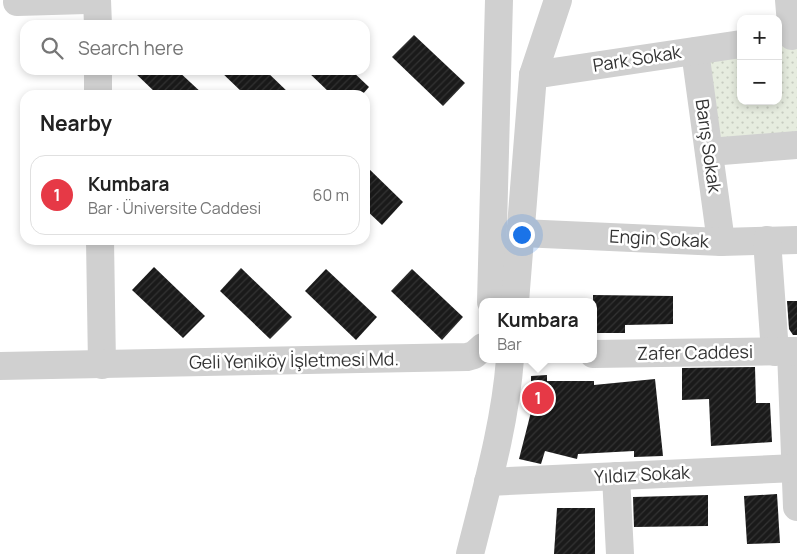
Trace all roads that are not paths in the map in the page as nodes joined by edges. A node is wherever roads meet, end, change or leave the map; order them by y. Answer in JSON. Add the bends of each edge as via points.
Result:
{"nodes":[{"id":1,"x":87,"y":0,"type":"edge"},
{"id":2,"x":97,"y":0,"type":"edge"},
{"id":3,"x":499,"y":0,"type":"edge"},
{"id":4,"x":558,"y":0,"type":"edge"},
{"id":5,"x":788,"y":0,"type":"edge"},
{"id":6,"x":35,"y":1,"type":"edge"},
{"id":7,"x":98,"y":20,"type":"edge"},
{"id":8,"x":789,"y":37,"type":"edge"},
{"id":9,"x":737,"y":45,"type":"edge"},
{"id":10,"x":695,"y":51,"type":"junction"},
{"id":11,"x":98,"y":75,"type":"edge"},
{"id":12,"x":533,"y":75,"type":"junction"},
{"id":13,"x":98,"y":90,"type":"edge"},
{"id":14,"x":797,"y":145,"type":"edge"},
{"id":15,"x":709,"y":152,"type":"junction"},
{"id":16,"x":521,"y":233,"type":"junction"},
{"id":17,"x":767,"y":240,"type":"junction"},
{"id":18,"x":797,"y":240,"type":"edge"},
{"id":19,"x":721,"y":242,"type":"junction"},
{"id":20,"x":100,"y":245,"type":"edge"},
{"id":21,"x":491,"y":298,"type":"edge"},
{"id":22,"x":515,"y":298,"type":"edge"},
{"id":23,"x":479,"y":351,"type":"edge"},
{"id":24,"x":788,"y":351,"type":"edge"},
{"id":25,"x":597,"y":354,"type":"edge"},
{"id":26,"x":510,"y":363,"type":"edge"},
{"id":27,"x":102,"y":364,"type":"junction"},
{"id":28,"x":0,"y":366,"type":"edge"},
{"id":29,"x":796,"y":468,"type":"edge"},
{"id":30,"x":616,"y":476,"type":"junction"},
{"id":31,"x":488,"y":482,"type":"junction"},
{"id":32,"x":797,"y":507,"type":"edge"},
{"id":33,"x":470,"y":554,"type":"edge"},
{"id":34,"x":620,"y":554,"type":"edge"}],
"edges":[{"from":1,"to":6,"type":"street"},
{"from":2,"to":7,"type":"street"},
{"from":3,"to":21,"type":"street"},
{"from":4,"to":12,"type":"street"},
{"from":5,"to":8,"type":"street"},
{"from":9,"to":10,"type":"street","name":"Park Sokak"},
{"from":10,"to":12,"type":"street","name":"Park Sokak"},
{"from":10,"to":15,"type":"street","name":"Barış Sokak"},
{"from":11,"to":13,"type":"street"},
{"from":12,"to":16,"type":"street"},
{"from":14,"to":15,"type":"street"},
{"from":15,"to":19,"type":"street","name":"Barış Sokak"},
{"from":16,"to":19,"type":"street","name":"Engin Sokak"},
{"from":16,"to":22,"type":"street"},
{"from":17,"to":18,"type":"street","name":"Engin Sokak"},
{"from":17,"to":19,"type":"street","name":"Engin Sokak"},
{"from":17,"to":24,"type":"street"},
{"from":20,"to":27,"type":"street"},
{"from":23,"to":27,"type":"street","name":"Geli Yeniköy İşletmesi Md.","via":[[467,357]]},
{"from":24,"to":25,"type":"street","name":"Zafer Caddesi"},
{"from":24,"to":29,"type":"street"},
{"from":26,"to":31,"type":"street","via":[[506,398]]},
{"from":27,"to":28,"type":"street","name":"Geli Yeniköy İşletmesi Md."},
{"from":29,"to":30,"type":"street","name":"Yıldız Sokak"},
{"from":29,"to":32,"type":"street"},
{"from":30,"to":31,"type":"street","name":"Yıldız Sokak"},
{"from":30,"to":34,"type":"street"},
{"from":31,"to":33,"type":"street"}]}
